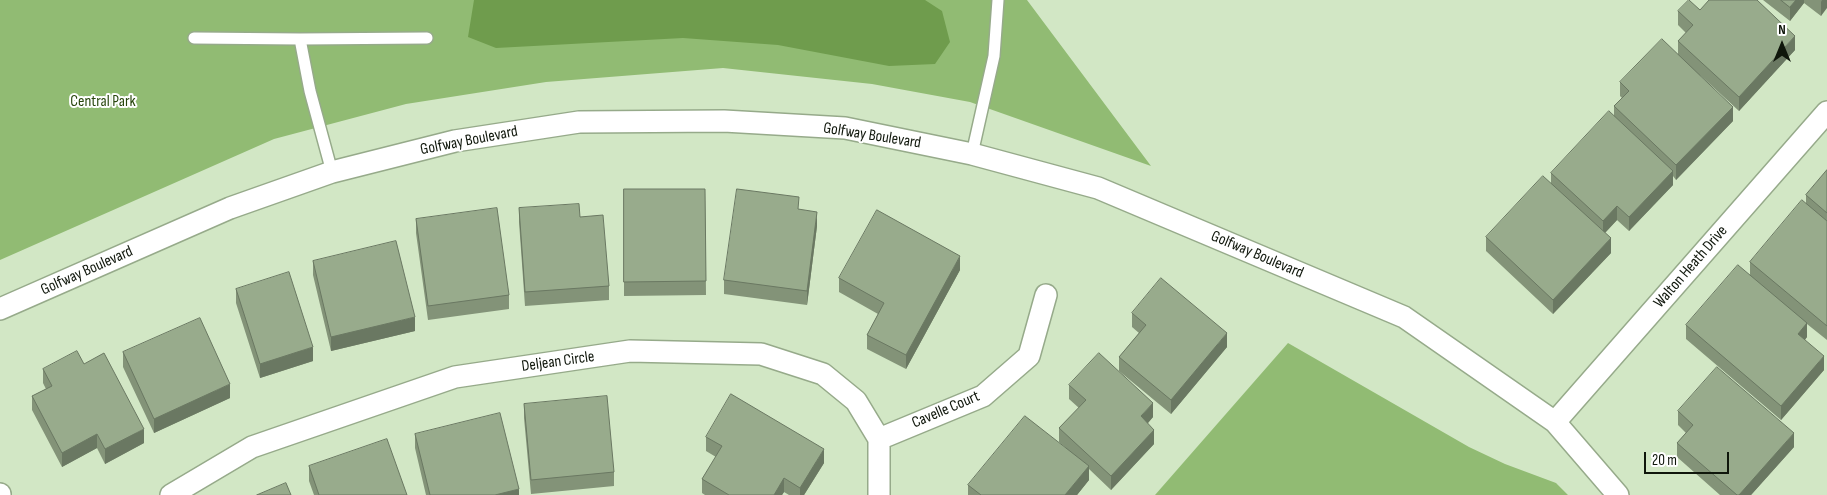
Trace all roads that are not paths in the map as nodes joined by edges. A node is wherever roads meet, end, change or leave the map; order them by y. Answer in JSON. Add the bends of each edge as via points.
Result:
{"nodes":[{"id":1,"x":998,"y":0,"type":"edge"},
{"id":2,"x":194,"y":38,"type":"dead end"},
{"id":3,"x":427,"y":38,"type":"dead end"},
{"id":4,"x":300,"y":39,"type":"junction"},
{"id":5,"x":1827,"y":112,"type":"edge"},
{"id":6,"x":972,"y":154,"type":"junction"},
{"id":7,"x":332,"y":172,"type":"junction"},
{"id":8,"x":1046,"y":295,"type":"dead end"},
{"id":9,"x":0,"y":309,"type":"edge"},
{"id":10,"x":1555,"y":422,"type":"junction"},
{"id":11,"x":879,"y":439,"type":"junction"},
{"id":12,"x":172,"y":495,"type":"edge"},
{"id":13,"x":879,"y":495,"type":"edge"},
{"id":14,"x":1618,"y":495,"type":"edge"}],
"edges":[{"from":1,"to":6,"type":"lane","via":[[994,56]]},
{"from":2,"to":4,"type":"lane"},
{"from":3,"to":4,"type":"lane"},
{"from":4,"to":7,"type":"lane"},
{"from":5,"to":10,"type":"street","name":"Walton Heath Drive"},
{"from":6,"to":7,"type":"street","name":"Golfway Boulevard","via":[[845,128],[724,121],[579,122],[456,141]]},
{"from":6,"to":10,"type":"street","name":"Golfway Boulevard","via":[[1098,188],[1404,317]]},
{"from":7,"to":9,"type":"street","name":"Golfway Boulevard","via":[[230,208]]},
{"from":8,"to":11,"type":"street","name":"Cavelle Court","via":[[1029,356],[983,396]]},
{"from":10,"to":14,"type":"street","name":"Golfway Boulevard"},
{"from":11,"to":12,"type":"street","name":"Deljean Circle","via":[[856,401],[823,374],[761,354],[630,352],[456,377],[252,447]]},
{"from":11,"to":13,"type":"street"}]}
